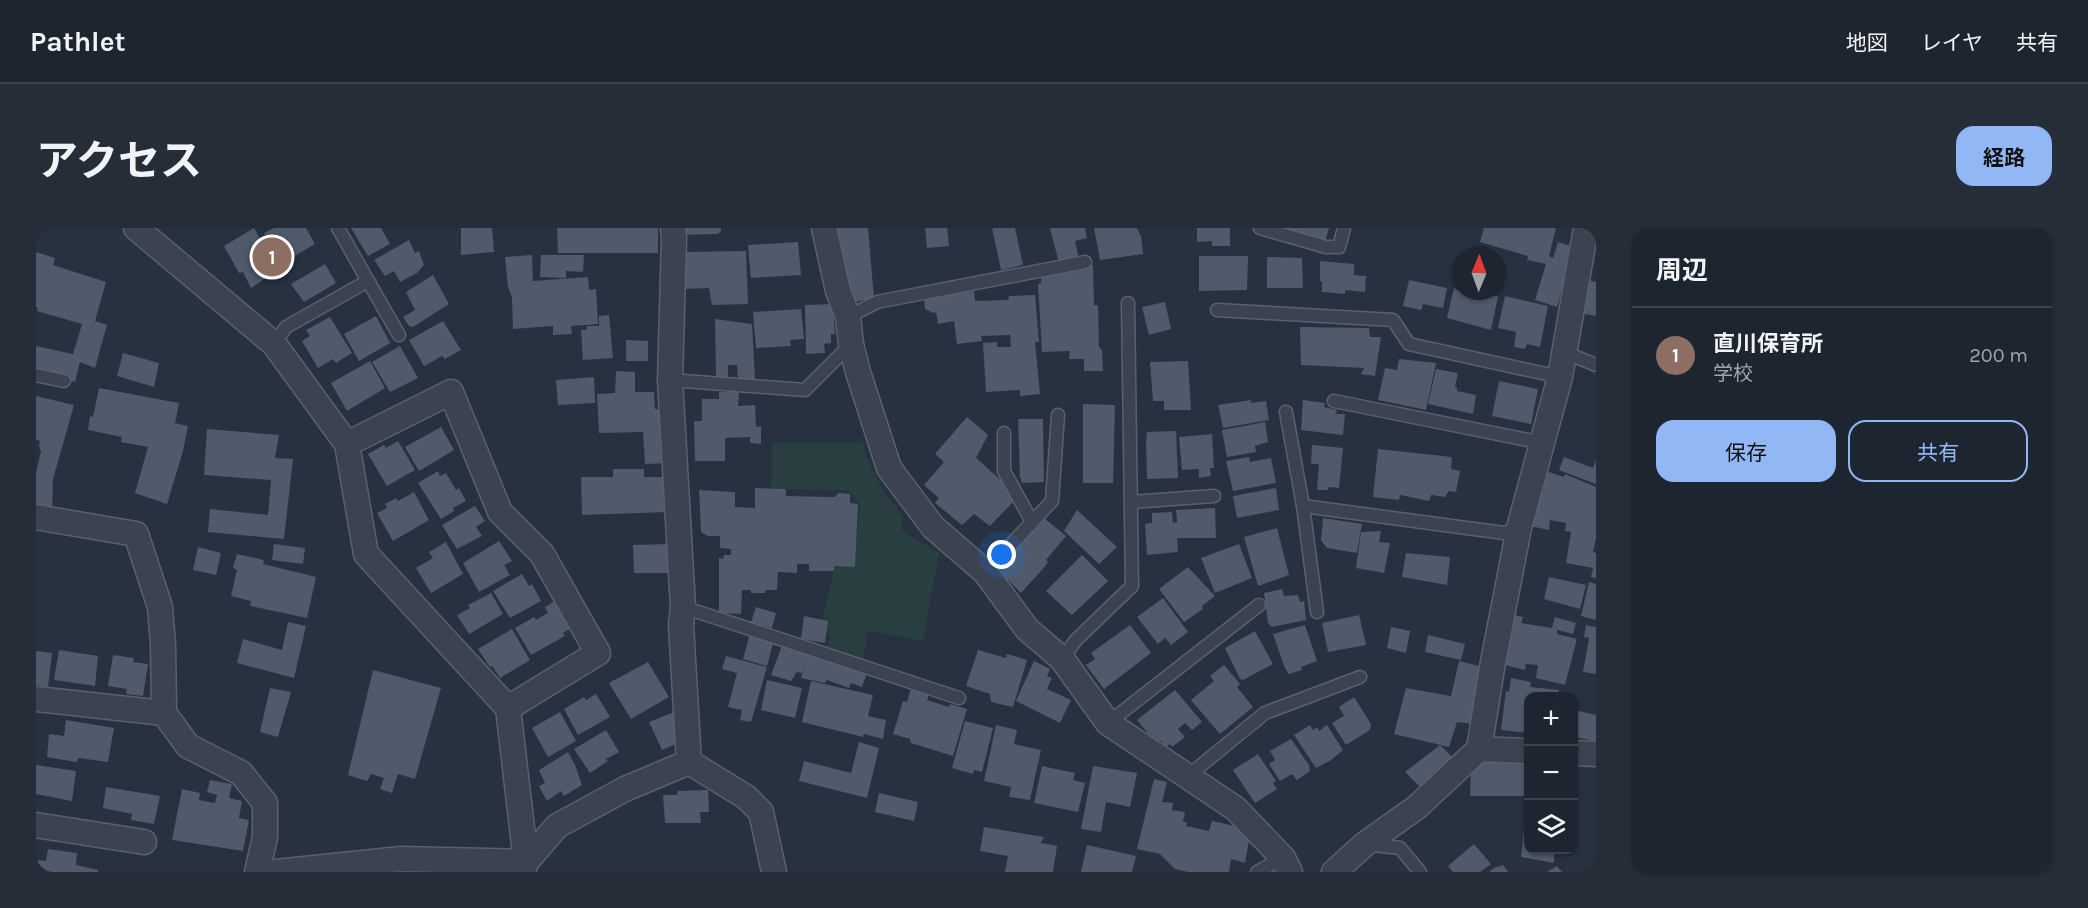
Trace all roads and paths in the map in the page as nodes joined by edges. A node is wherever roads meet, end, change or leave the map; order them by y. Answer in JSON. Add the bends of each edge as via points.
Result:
{"nodes":[{"id":1,"x":136,"y":228,"type":"edge"},
{"id":2,"x":338,"y":228,"type":"edge"},
{"id":3,"x":673,"y":228,"type":"edge"},
{"id":4,"x":824,"y":228,"type":"edge"},
{"id":5,"x":1260,"y":228,"type":"edge"},
{"id":6,"x":1344,"y":228,"type":"edge"},
{"id":7,"x":1586,"y":228,"type":"edge"},
{"id":8,"x":1085,"y":262,"type":"dead end"},
{"id":9,"x":368,"y":281,"type":"junction"},
{"id":10,"x":1128,"y":303,"type":"dead end"},
{"id":11,"x":1217,"y":310,"type":"dead end"},
{"id":12,"x":848,"y":317,"type":"junction"},
{"id":13,"x":399,"y":335,"type":"dead end"},
{"id":14,"x":274,"y":344,"type":"junction"},
{"id":15,"x":851,"y":344,"type":"junction"},
{"id":16,"x":1564,"y":352,"type":"junction"},
{"id":17,"x":1596,"y":365,"type":"edge"},
{"id":18,"x":36,"y":375,"type":"edge"},
{"id":19,"x":1560,"y":377,"type":"junction"},
{"id":20,"x":670,"y":380,"type":"junction"},
{"id":21,"x":64,"y":381,"type":"dead end"},
{"id":22,"x":1334,"y":401,"type":"dead end"},
{"id":23,"x":1286,"y":412,"type":"dead end"},
{"id":24,"x":1058,"y":415,"type":"dead end"},
{"id":25,"x":1004,"y":434,"type":"dead end"},
{"id":26,"x":1543,"y":443,"type":"junction"},
{"id":27,"x":347,"y":444,"type":"junction"},
{"id":28,"x":1214,"y":496,"type":"dead end"},
{"id":29,"x":1131,"y":502,"type":"junction"},
{"id":30,"x":1303,"y":506,"type":"junction"},
{"id":31,"x":36,"y":517,"type":"edge"},
{"id":32,"x":1032,"y":522,"type":"junction"},
{"id":33,"x":1519,"y":528,"type":"junction"},
{"id":34,"x":985,"y":572,"type":"junction"},
{"id":35,"x":1259,"y":605,"type":"dead end"},
{"id":36,"x":683,"y":607,"type":"junction"},
{"id":37,"x":1317,"y":612,"type":"dead end"},
{"id":38,"x":1062,"y":659,"type":"junction"},
{"id":39,"x":1360,"y":677,"type":"dead end"},
{"id":40,"x":959,"y":698,"type":"dead end"},
{"id":41,"x":36,"y":699,"type":"edge"},
{"id":42,"x":508,"y":708,"type":"junction"},
{"id":43,"x":164,"y":713,"type":"junction"},
{"id":44,"x":1108,"y":723,"type":"junction"},
{"id":45,"x":1479,"y":749,"type":"junction"},
{"id":46,"x":1524,"y":751,"type":"edge"},
{"id":47,"x":1578,"y":753,"type":"edge"},
{"id":48,"x":1596,"y":754,"type":"edge"},
{"id":49,"x":689,"y":762,"type":"junction"},
{"id":50,"x":1188,"y":776,"type":"junction"},
{"id":51,"x":36,"y":825,"type":"edge"},
{"id":52,"x":144,"y":842,"type":"dead end"},
{"id":53,"x":1365,"y":844,"type":"junction"},
{"id":54,"x":1286,"y":865,"type":"edge"},
{"id":55,"x":525,"y":867,"type":"edge"},
{"id":56,"x":257,"y":872,"type":"edge"},
{"id":57,"x":276,"y":872,"type":"edge"},
{"id":58,"x":774,"y":872,"type":"edge"},
{"id":59,"x":1257,"y":872,"type":"edge"},
{"id":60,"x":1334,"y":872,"type":"edge"},
{"id":61,"x":1420,"y":872,"type":"edge"}],
"edges":[{"from":1,"to":14,"type":"street"},
{"from":2,"to":9,"type":"lane"},
{"from":3,"to":20,"type":"street"},
{"from":4,"to":12,"type":"street"},
{"from":5,"to":6,"type":"lane","via":[[1326,247],[1339,247]]},
{"from":7,"to":16,"type":"street"},
{"from":8,"to":12,"type":"lane","via":[[877,302]]},
{"from":9,"to":13,"type":"lane"},
{"from":9,"to":14,"type":"lane","via":[[286,327]]},
{"from":10,"to":29,"type":"lane"},
{"from":11,"to":19,"type":"lane","via":[[1393,320],[1409,344]]},
{"from":12,"to":15,"type":"street"},
{"from":14,"to":27,"type":"street"},
{"from":15,"to":20,"type":"lane","via":[[805,390]]},
{"from":15,"to":34,"type":"street","via":[[889,468],[933,527]]},
{"from":16,"to":17,"type":"lane"},
{"from":16,"to":19,"type":"street"},
{"from":18,"to":21,"type":"lane"},
{"from":19,"to":26,"type":"street"},
{"from":20,"to":36,"type":"street"},
{"from":22,"to":26,"type":"lane"},
{"from":23,"to":30,"type":"lane"},
{"from":24,"to":32,"type":"lane","via":[[1052,501]]},
{"from":25,"to":32,"type":"lane","via":[[1004,471]]},
{"from":26,"to":33,"type":"street"},
{"from":27,"to":42,"type":"street","via":[[366,554]]},
{"from":27,"to":42,"type":"street","via":[[451,392],[500,512],[542,554],[598,652]]},
{"from":28,"to":29,"type":"lane"},
{"from":29,"to":38,"type":"lane","via":[[1132,586],[1076,640]]},
{"from":30,"to":33,"type":"lane","via":[[1504,533]]},
{"from":30,"to":37,"type":"lane"},
{"from":31,"to":43,"type":"street","via":[[135,534],[160,607]]},
{"from":32,"to":34,"type":"lane"},
{"from":33,"to":45,"type":"street"},
{"from":34,"to":38,"type":"street","via":[[1027,629]]},
{"from":35,"to":44,"type":"lane"},
{"from":36,"to":40,"type":"lane"},
{"from":36,"to":49,"type":"street"},
{"from":38,"to":44,"type":"street"},
{"from":39,"to":50,"type":"lane","via":[[1265,713]]},
{"from":41,"to":43,"type":"street"},
{"from":42,"to":55,"type":"street"},
{"from":43,"to":56,"type":"street","via":[[188,746],[241,773],[265,803],[265,837]]},
{"from":44,"to":50,"type":"street"},
{"from":45,"to":46,"type":"street"},
{"from":45,"to":53,"type":"street","via":[[1417,807]]},
{"from":47,"to":48,"type":"street"},
{"from":49,"to":55,"type":"street","via":[[625,789],[557,826]]},
{"from":49,"to":58,"type":"street","via":[[746,797],[761,812]]},
{"from":50,"to":54,"type":"street","via":[[1236,809]]},
{"from":51,"to":52,"type":"street"},
{"from":53,"to":60,"type":"street"},
{"from":53,"to":61,"type":"lane","via":[[1400,848]]},
{"from":54,"to":59,"type":"lane"},
{"from":55,"to":57,"type":"street","via":[[402,859]]}]}
